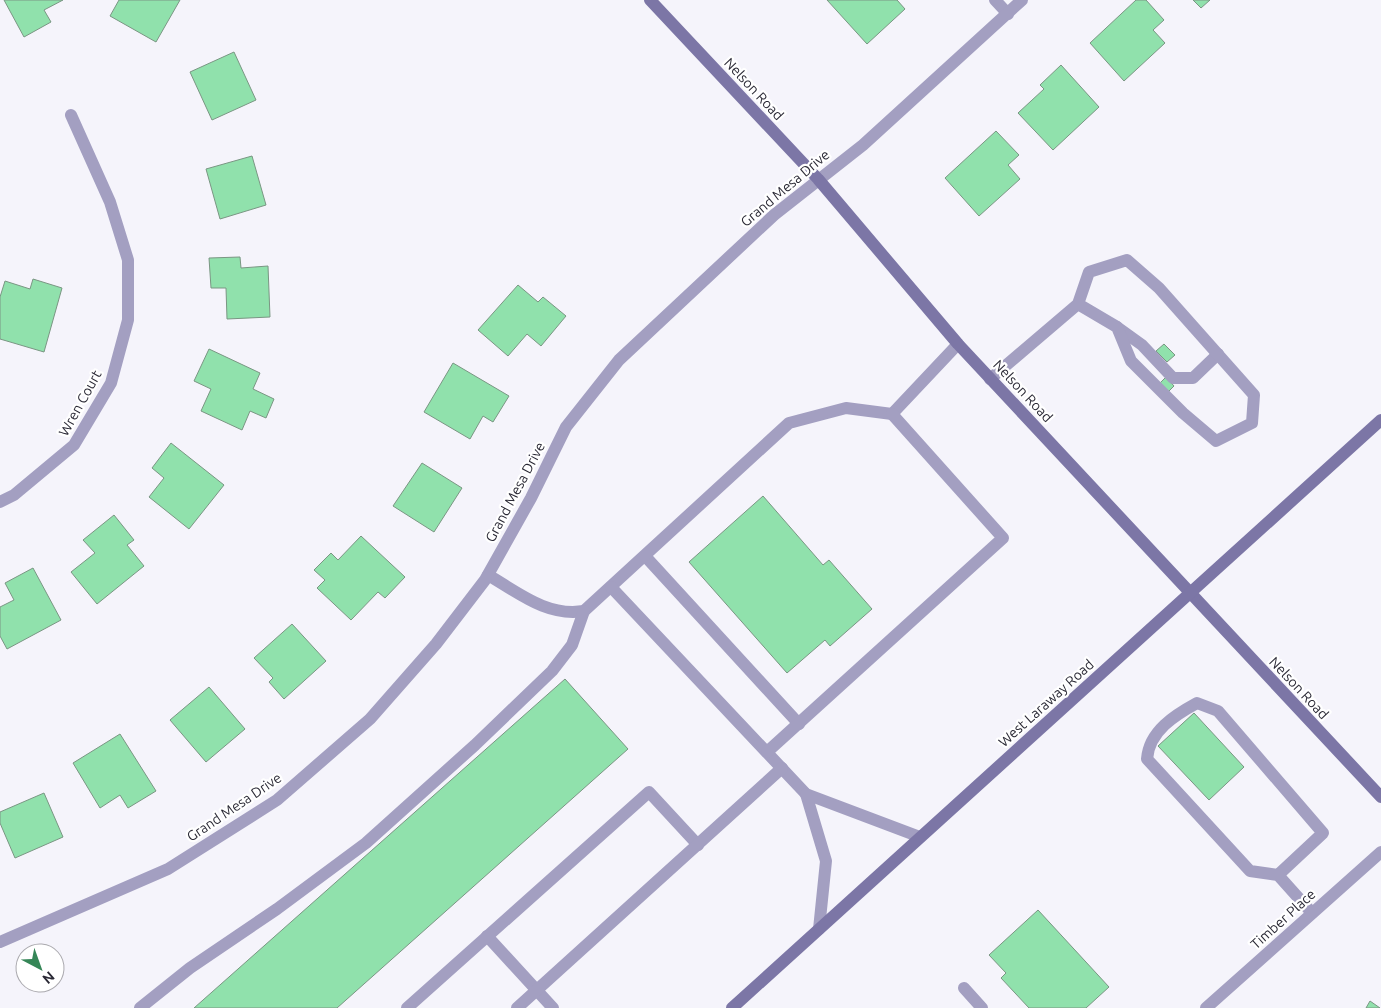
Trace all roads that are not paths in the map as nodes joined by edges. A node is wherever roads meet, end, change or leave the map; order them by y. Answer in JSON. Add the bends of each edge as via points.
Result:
{"nodes":[{"id":1,"x":650,"y":0,"type":"edge"},
{"id":2,"x":995,"y":0,"type":"edge"},
{"id":3,"x":1022,"y":0,"type":"edge"},
{"id":4,"x":1008,"y":14,"type":"junction"},
{"id":5,"x":71,"y":115,"type":"dead end"},
{"id":6,"x":818,"y":179,"type":"junction"},
{"id":7,"x":1078,"y":304,"type":"junction"},
{"id":8,"x":1117,"y":327,"type":"junction"},
{"id":9,"x":958,"y":344,"type":"junction"},
{"id":10,"x":1218,"y":354,"type":"junction"},
{"id":11,"x":990,"y":378,"type":"junction"},
{"id":12,"x":892,"y":414,"type":"junction"},
{"id":13,"x":1381,"y":420,"type":"edge"},
{"id":14,"x":0,"y":502,"type":"edge"},
{"id":15,"x":645,"y":556,"type":"junction"},
{"id":16,"x":488,"y":576,"type":"junction"},
{"id":17,"x":611,"y":587,"type":"junction"},
{"id":18,"x":1190,"y":593,"type":"junction"},
{"id":19,"x":584,"y":611,"type":"junction"},
{"id":20,"x":799,"y":724,"type":"junction"},
{"id":21,"x":767,"y":752,"type":"junction"},
{"id":22,"x":782,"y":768,"type":"junction"},
{"id":23,"x":806,"y":794,"type":"junction"},
{"id":24,"x":1381,"y":797,"type":"edge"},
{"id":25,"x":920,"y":838,"type":"junction"},
{"id":26,"x":698,"y":845,"type":"junction"},
{"id":27,"x":1381,"y":852,"type":"edge"},
{"id":28,"x":1278,"y":875,"type":"junction"},
{"id":29,"x":1312,"y":913,"type":"junction"},
{"id":30,"x":819,"y":929,"type":"junction"},
{"id":31,"x":487,"y":936,"type":"junction"},
{"id":32,"x":0,"y":942,"type":"edge"},
{"id":33,"x":964,"y":988,"type":"dead end"},
{"id":34,"x":537,"y":990,"type":"junction"},
{"id":35,"x":140,"y":1008,"type":"edge"},
{"id":36,"x":407,"y":1008,"type":"edge"},
{"id":37,"x":517,"y":1008,"type":"edge"},
{"id":38,"x":553,"y":1008,"type":"edge"},
{"id":39,"x":732,"y":1008,"type":"edge"},
{"id":40,"x":982,"y":1008,"type":"edge"},
{"id":41,"x":1206,"y":1008,"type":"edge"}],
"edges":[{"from":1,"to":6,"type":"street","name":"Nelson Road"},
{"from":2,"to":4,"type":"street"},
{"from":3,"to":4,"type":"street","name":"Grand Mesa Drive"},
{"from":4,"to":6,"type":"street","name":"Grand Mesa Drive","via":[[863,145]]},
{"from":5,"to":14,"type":"street","name":"Wren Court","via":[[110,202],[128,260],[128,320],[111,384],[74,445],[14,495]]},
{"from":6,"to":9,"type":"street","name":"Nelson Road"},
{"from":6,"to":16,"type":"street","name":"Grand Mesa Drive","via":[[774,215],[619,360],[566,427]]},
{"from":7,"to":8,"type":"street"},
{"from":7,"to":10,"type":"street","via":[[1089,272],[1127,260],[1159,288]]},
{"from":7,"to":11,"type":"street"},
{"from":8,"to":10,"type":"street","via":[[1142,345],[1173,378],[1193,378]]},
{"from":8,"to":10,"type":"street","via":[[1131,361],[1183,414],[1216,441],[1252,423],[1254,395]]},
{"from":9,"to":11,"type":"street","name":"Nelson Road"},
{"from":9,"to":12,"type":"street"},
{"from":11,"to":18,"type":"street","name":"Nelson Road"},
{"from":12,"to":15,"type":"street","via":[[846,408],[789,423]]},
{"from":12,"to":20,"type":"street","via":[[1003,538]]},
{"from":13,"to":18,"type":"street","name":"West Laraway Road"},
{"from":15,"to":17,"type":"street"},
{"from":15,"to":20,"type":"street"},
{"from":16,"to":19,"type":"street","via":[[542,606],[566,614]]},
{"from":16,"to":32,"type":"street","name":"Grand Mesa Drive","via":[[436,644],[370,719],[277,800],[168,869]]},
{"from":17,"to":19,"type":"street"},
{"from":17,"to":21,"type":"street"},
{"from":18,"to":24,"type":"street","name":"Nelson Road"},
{"from":18,"to":25,"type":"street","name":"West Laraway Road"},
{"from":19,"to":35,"type":"street","via":[[572,645],[552,671],[476,745],[366,843],[190,968]]},
{"from":20,"to":21,"type":"street"},
{"from":21,"to":22,"type":"street"},
{"from":22,"to":23,"type":"street"},
{"from":22,"to":26,"type":"street"},
{"from":23,"to":25,"type":"street"},
{"from":23,"to":30,"type":"street","via":[[826,860]]},
{"from":25,"to":30,"type":"street","name":"West Laraway Road"},
{"from":26,"to":31,"type":"street","via":[[649,792]]},
{"from":26,"to":34,"type":"street"},
{"from":27,"to":29,"type":"street","name":"Timber Place"},
{"from":28,"to":28,"type":"street","via":[[1323,833],[1218,711],[1197,703],[1172,717],[1148,745],[1147,758],[1250,871]]},
{"from":28,"to":29,"type":"street"},
{"from":29,"to":41,"type":"street","name":"Timber Place"},
{"from":30,"to":39,"type":"street","name":"West Laraway Road"},
{"from":31,"to":34,"type":"street"},
{"from":31,"to":36,"type":"street"},
{"from":33,"to":40,"type":"street"},
{"from":34,"to":37,"type":"street"},
{"from":34,"to":38,"type":"street"}]}
